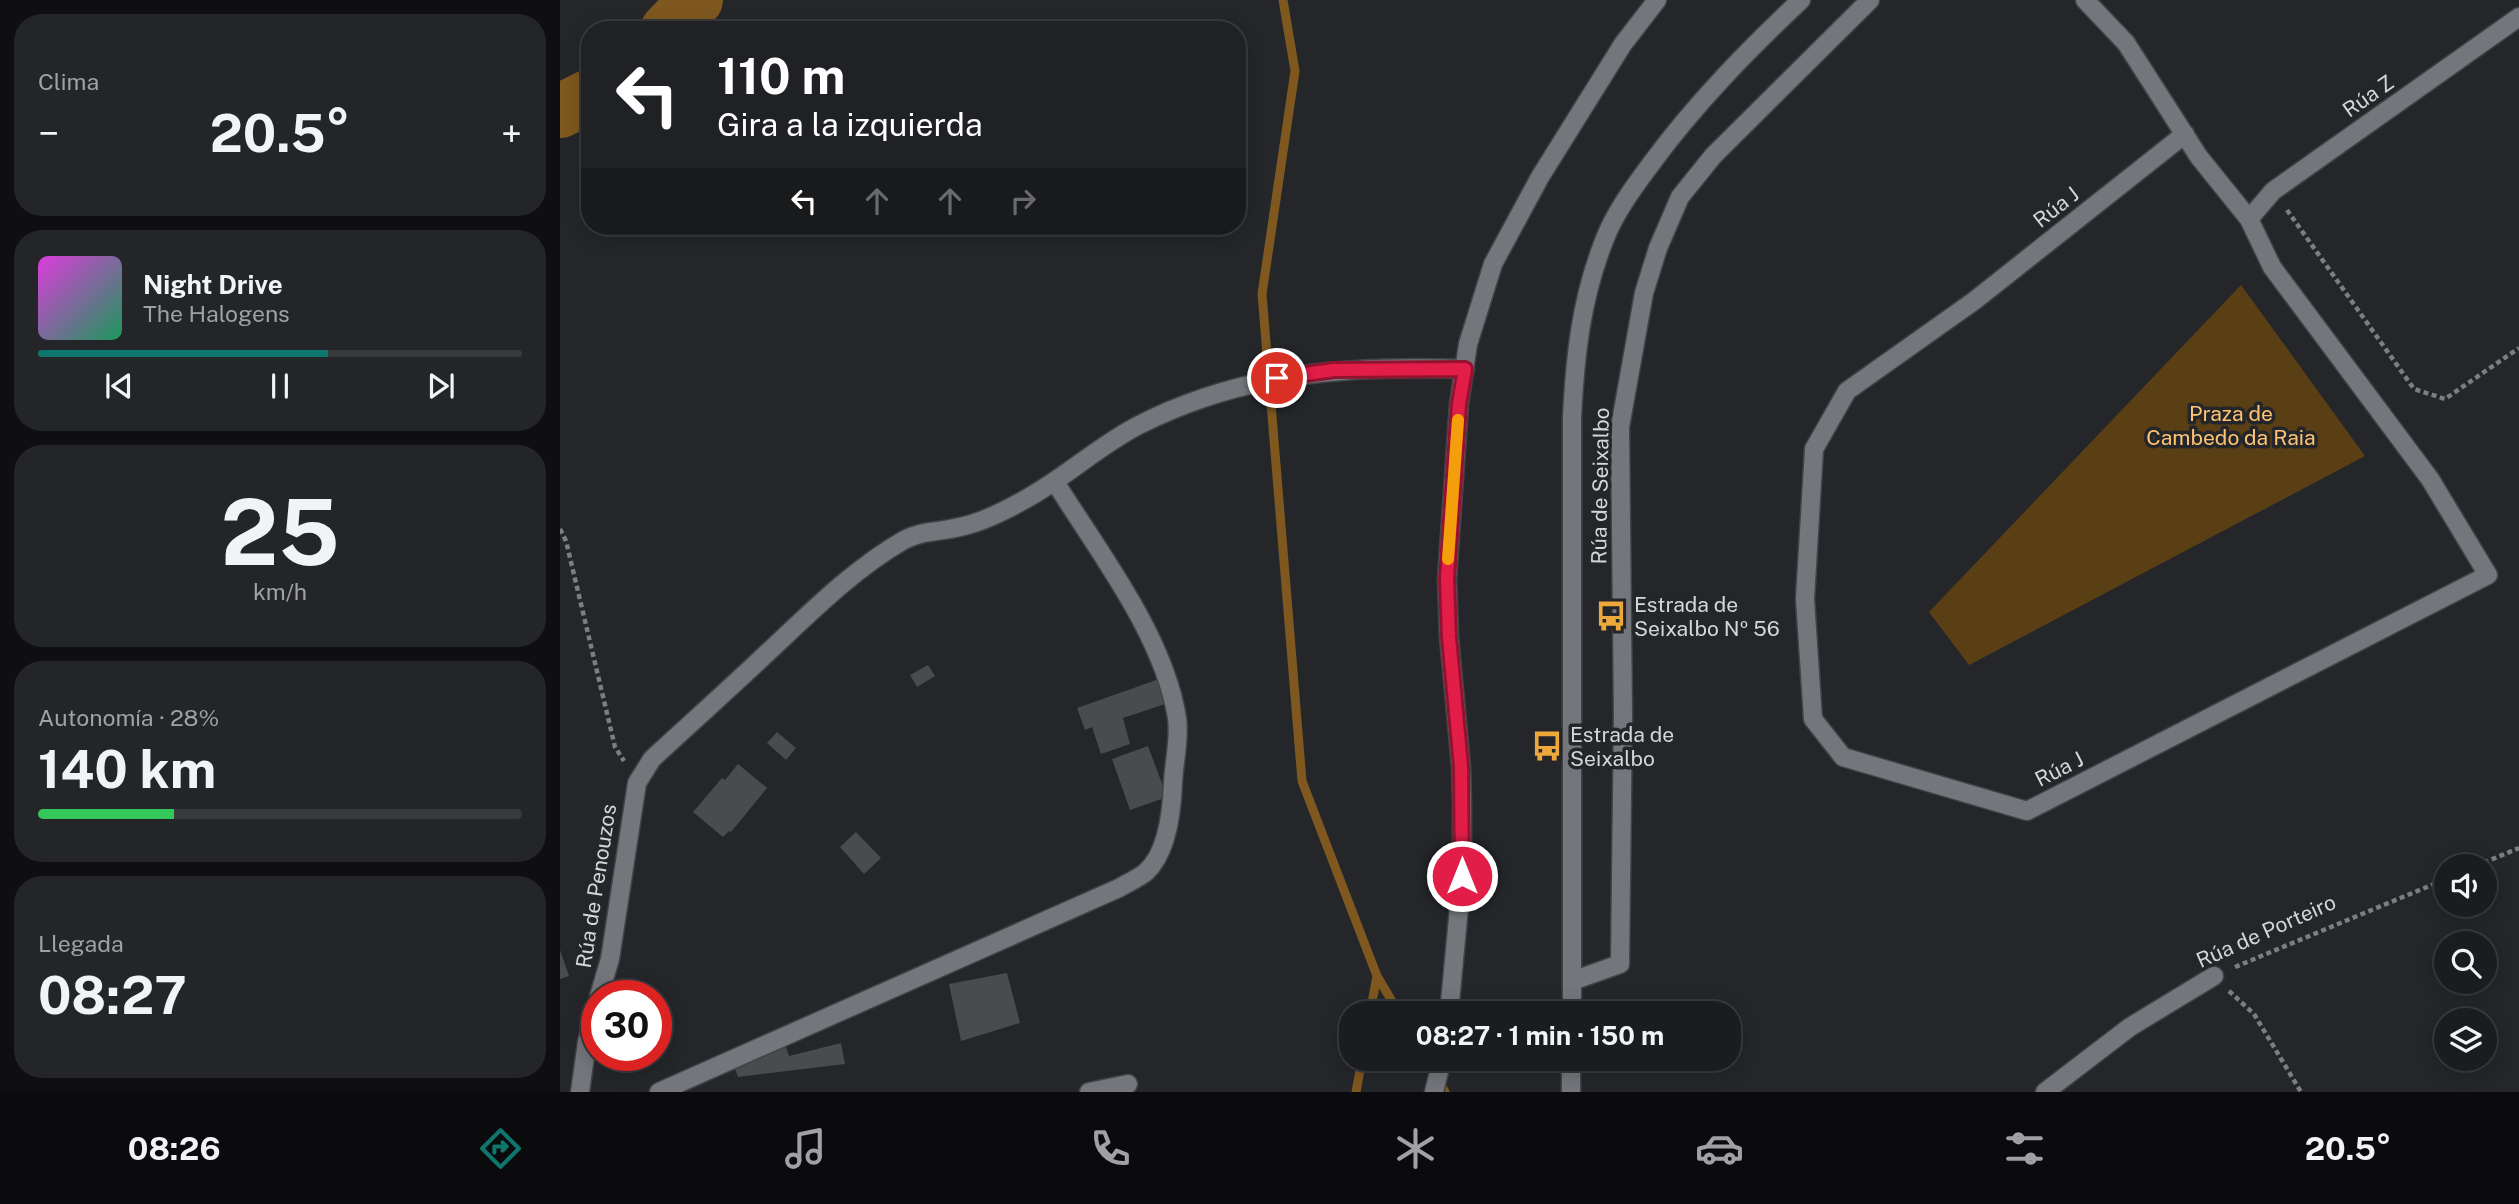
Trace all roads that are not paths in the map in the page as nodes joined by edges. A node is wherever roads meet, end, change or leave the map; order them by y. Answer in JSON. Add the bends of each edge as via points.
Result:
{"nodes":[{"id":1,"x":1657,"y":0,"type":"edge"},
{"id":2,"x":1801,"y":0,"type":"edge"},
{"id":3,"x":1870,"y":0,"type":"edge"},
{"id":4,"x":2085,"y":0,"type":"edge"},
{"id":5,"x":2519,"y":18,"type":"edge"},
{"id":6,"x":2185,"y":134,"type":"junction"},
{"id":7,"x":2249,"y":219,"type":"junction"},
{"id":8,"x":1465,"y":369,"type":"junction"},
{"id":9,"x":1055,"y":482,"type":"junction"},
{"id":10,"x":2214,"y":976,"type":"road end"},
{"id":11,"x":604,"y":980,"type":"edge"},
{"id":12,"x":1572,"y":981,"type":"junction"},
{"id":13,"x":1450,"y":1001,"type":"edge"},
{"id":14,"x":1572,"y":1001,"type":"edge"},
{"id":15,"x":583,"y":1071,"type":"edge"},
{"id":16,"x":1438,"y":1071,"type":"edge"},
{"id":17,"x":1572,"y":1071,"type":"edge"},
{"id":18,"x":1128,"y":1084,"type":"dead end"},
{"id":19,"x":580,"y":1092,"type":"edge"},
{"id":20,"x":659,"y":1092,"type":"edge"},
{"id":21,"x":1089,"y":1092,"type":"edge"},
{"id":22,"x":1434,"y":1092,"type":"edge"},
{"id":23,"x":1571,"y":1092,"type":"edge"},
{"id":24,"x":2045,"y":1092,"type":"edge"}],
"edges":[{"from":1,"to":8,"type":"street","via":[[1570,127],[1493,264],[1468,344]]},
{"from":2,"to":12,"type":"street","via":[[1669,139],[1621,208],[1590,280],[1575,361],[1572,418]]},
{"from":3,"to":12,"type":"street","name":"Rúa de Seixalbo","via":[[1713,156],[1680,197],[1644,293],[1620,427],[1620,964]]},
{"from":4,"to":6,"type":"street","name":"Rúa J","via":[[2126,43]]},
{"from":5,"to":7,"type":"street","name":"Rúa Z","via":[[2273,191]]},
{"from":6,"to":7,"type":"street","name":"Rúa J"},
{"from":6,"to":7,"type":"street","name":"Rúa J","via":[[1974,301],[1847,391],[1814,449],[1805,599],[1813,719],[1843,757],[2027,811],[2488,575],[2430,479],[2272,267]]},
{"from":8,"to":9,"type":"street","via":[[1334,370],[1241,386],[1139,425]]},
{"from":8,"to":13,"type":"street","via":[[1447,579],[1462,803],[1462,876]]},
{"from":9,"to":11,"type":"street","name":"Rúa de Penouzos","via":[[977,522],[907,539],[850,578],[652,758],[637,783],[632,805]]},
{"from":9,"to":20,"type":"street","via":[[1133,607],[1170,685],[1178,722],[1172,811],[1162,847],[1147,872]]},
{"from":10,"to":24,"type":"street","name":"Rúa de Porteiro","via":[[2130,1027]]},
{"from":12,"to":14,"type":"street"},
{"from":15,"to":19,"type":"street"},
{"from":16,"to":22,"type":"street"},
{"from":17,"to":23,"type":"street"},
{"from":18,"to":21,"type":"street"}]}
